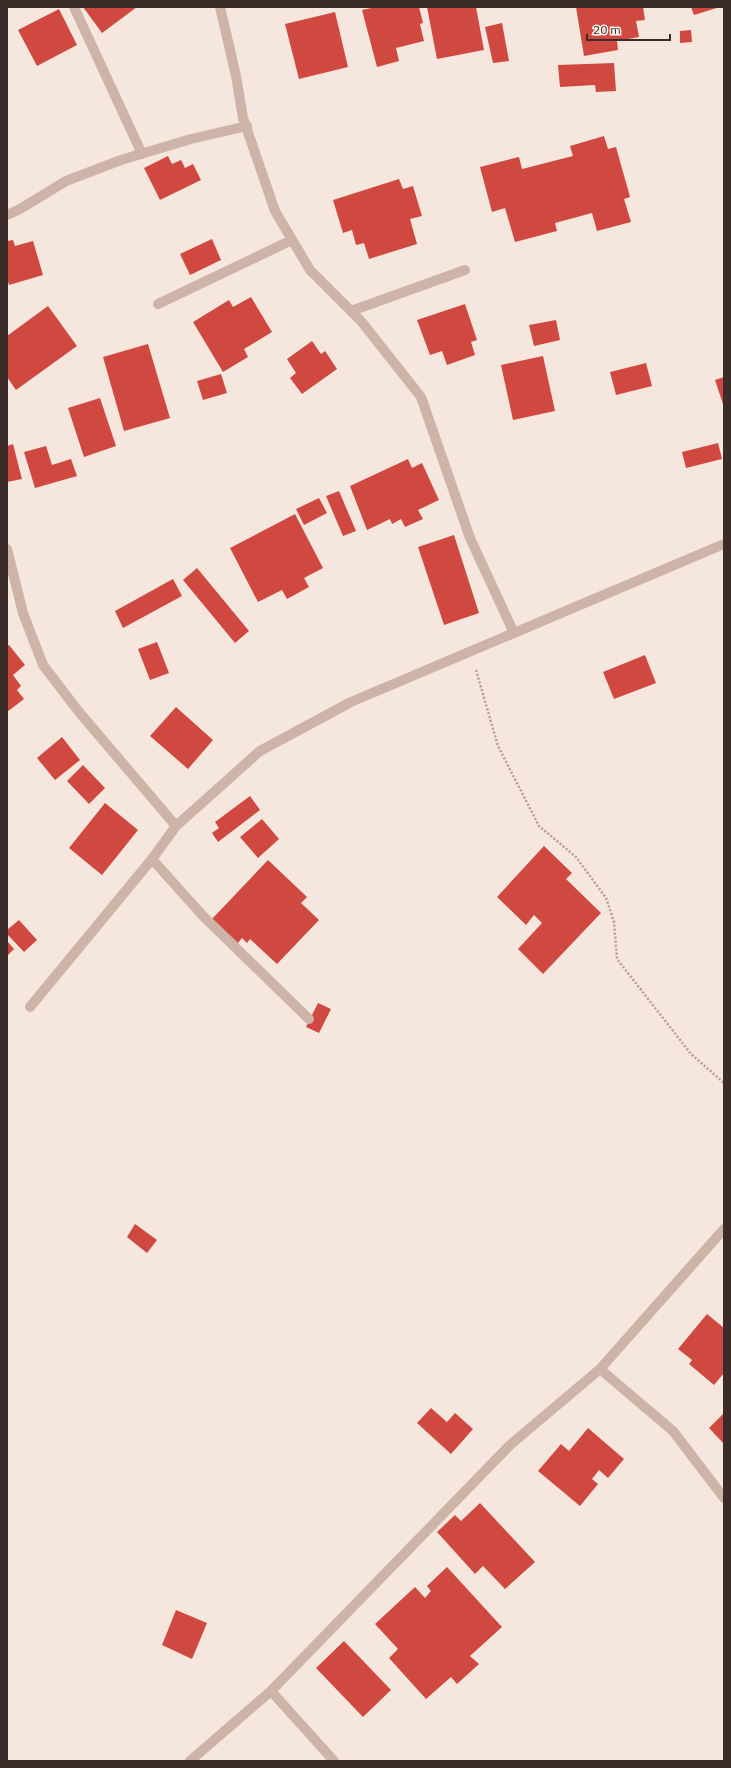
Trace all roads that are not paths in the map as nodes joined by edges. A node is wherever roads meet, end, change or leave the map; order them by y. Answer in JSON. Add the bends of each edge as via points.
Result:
{"nodes":[{"id":1,"x":74,"y":7,"type":"edge"},
{"id":2,"x":220,"y":7,"type":"edge"},
{"id":3,"x":247,"y":126,"type":"junction"},
{"id":4,"x":142,"y":154,"type":"junction"},
{"id":5,"x":7,"y":215,"type":"edge"},
{"id":6,"x":292,"y":240,"type":"junction"},
{"id":7,"x":465,"y":270,"type":"dead end"},
{"id":8,"x":158,"y":304,"type":"dead end"},
{"id":9,"x":352,"y":312,"type":"junction"},
{"id":10,"x":724,"y":544,"type":"edge"},
{"id":11,"x":7,"y":549,"type":"edge"},
{"id":12,"x":514,"y":633,"type":"junction"},
{"id":13,"x":176,"y":826,"type":"junction"},
{"id":14,"x":152,"y":859,"type":"junction"},
{"id":15,"x":30,"y":1006,"type":"dead end"},
{"id":16,"x":309,"y":1019,"type":"dead end"},
{"id":17,"x":724,"y":1229,"type":"edge"},
{"id":18,"x":600,"y":1369,"type":"junction"},
{"id":19,"x":724,"y":1498,"type":"edge"},
{"id":20,"x":271,"y":1691,"type":"junction"},
{"id":21,"x":190,"y":1761,"type":"edge"},
{"id":22,"x":334,"y":1761,"type":"edge"}],
"edges":[{"from":1,"to":4,"type":"street"},
{"from":2,"to":3,"type":"street","via":[[243,118]]},
{"from":3,"to":4,"type":"street"},
{"from":3,"to":6,"type":"street","via":[[275,211]]},
{"from":4,"to":5,"type":"street","via":[[66,181]]},
{"from":6,"to":8,"type":"street"},
{"from":6,"to":9,"type":"street","via":[[310,270]]},
{"from":7,"to":9,"type":"street"},
{"from":9,"to":12,"type":"street","via":[[420,397],[470,538]]},
{"from":10,"to":12,"type":"street"},
{"from":11,"to":13,"type":"street","via":[[23,613],[43,665],[79,712]]},
{"from":12,"to":13,"type":"street","via":[[351,702],[260,752]]},
{"from":13,"to":14,"type":"street"},
{"from":14,"to":15,"type":"street"},
{"from":14,"to":16,"type":"street","via":[[203,916]]},
{"from":17,"to":18,"type":"street"},
{"from":18,"to":19,"type":"street","via":[[673,1432]]},
{"from":18,"to":20,"type":"street","via":[[510,1445]]},
{"from":20,"to":21,"type":"street"},
{"from":20,"to":22,"type":"street"}]}
